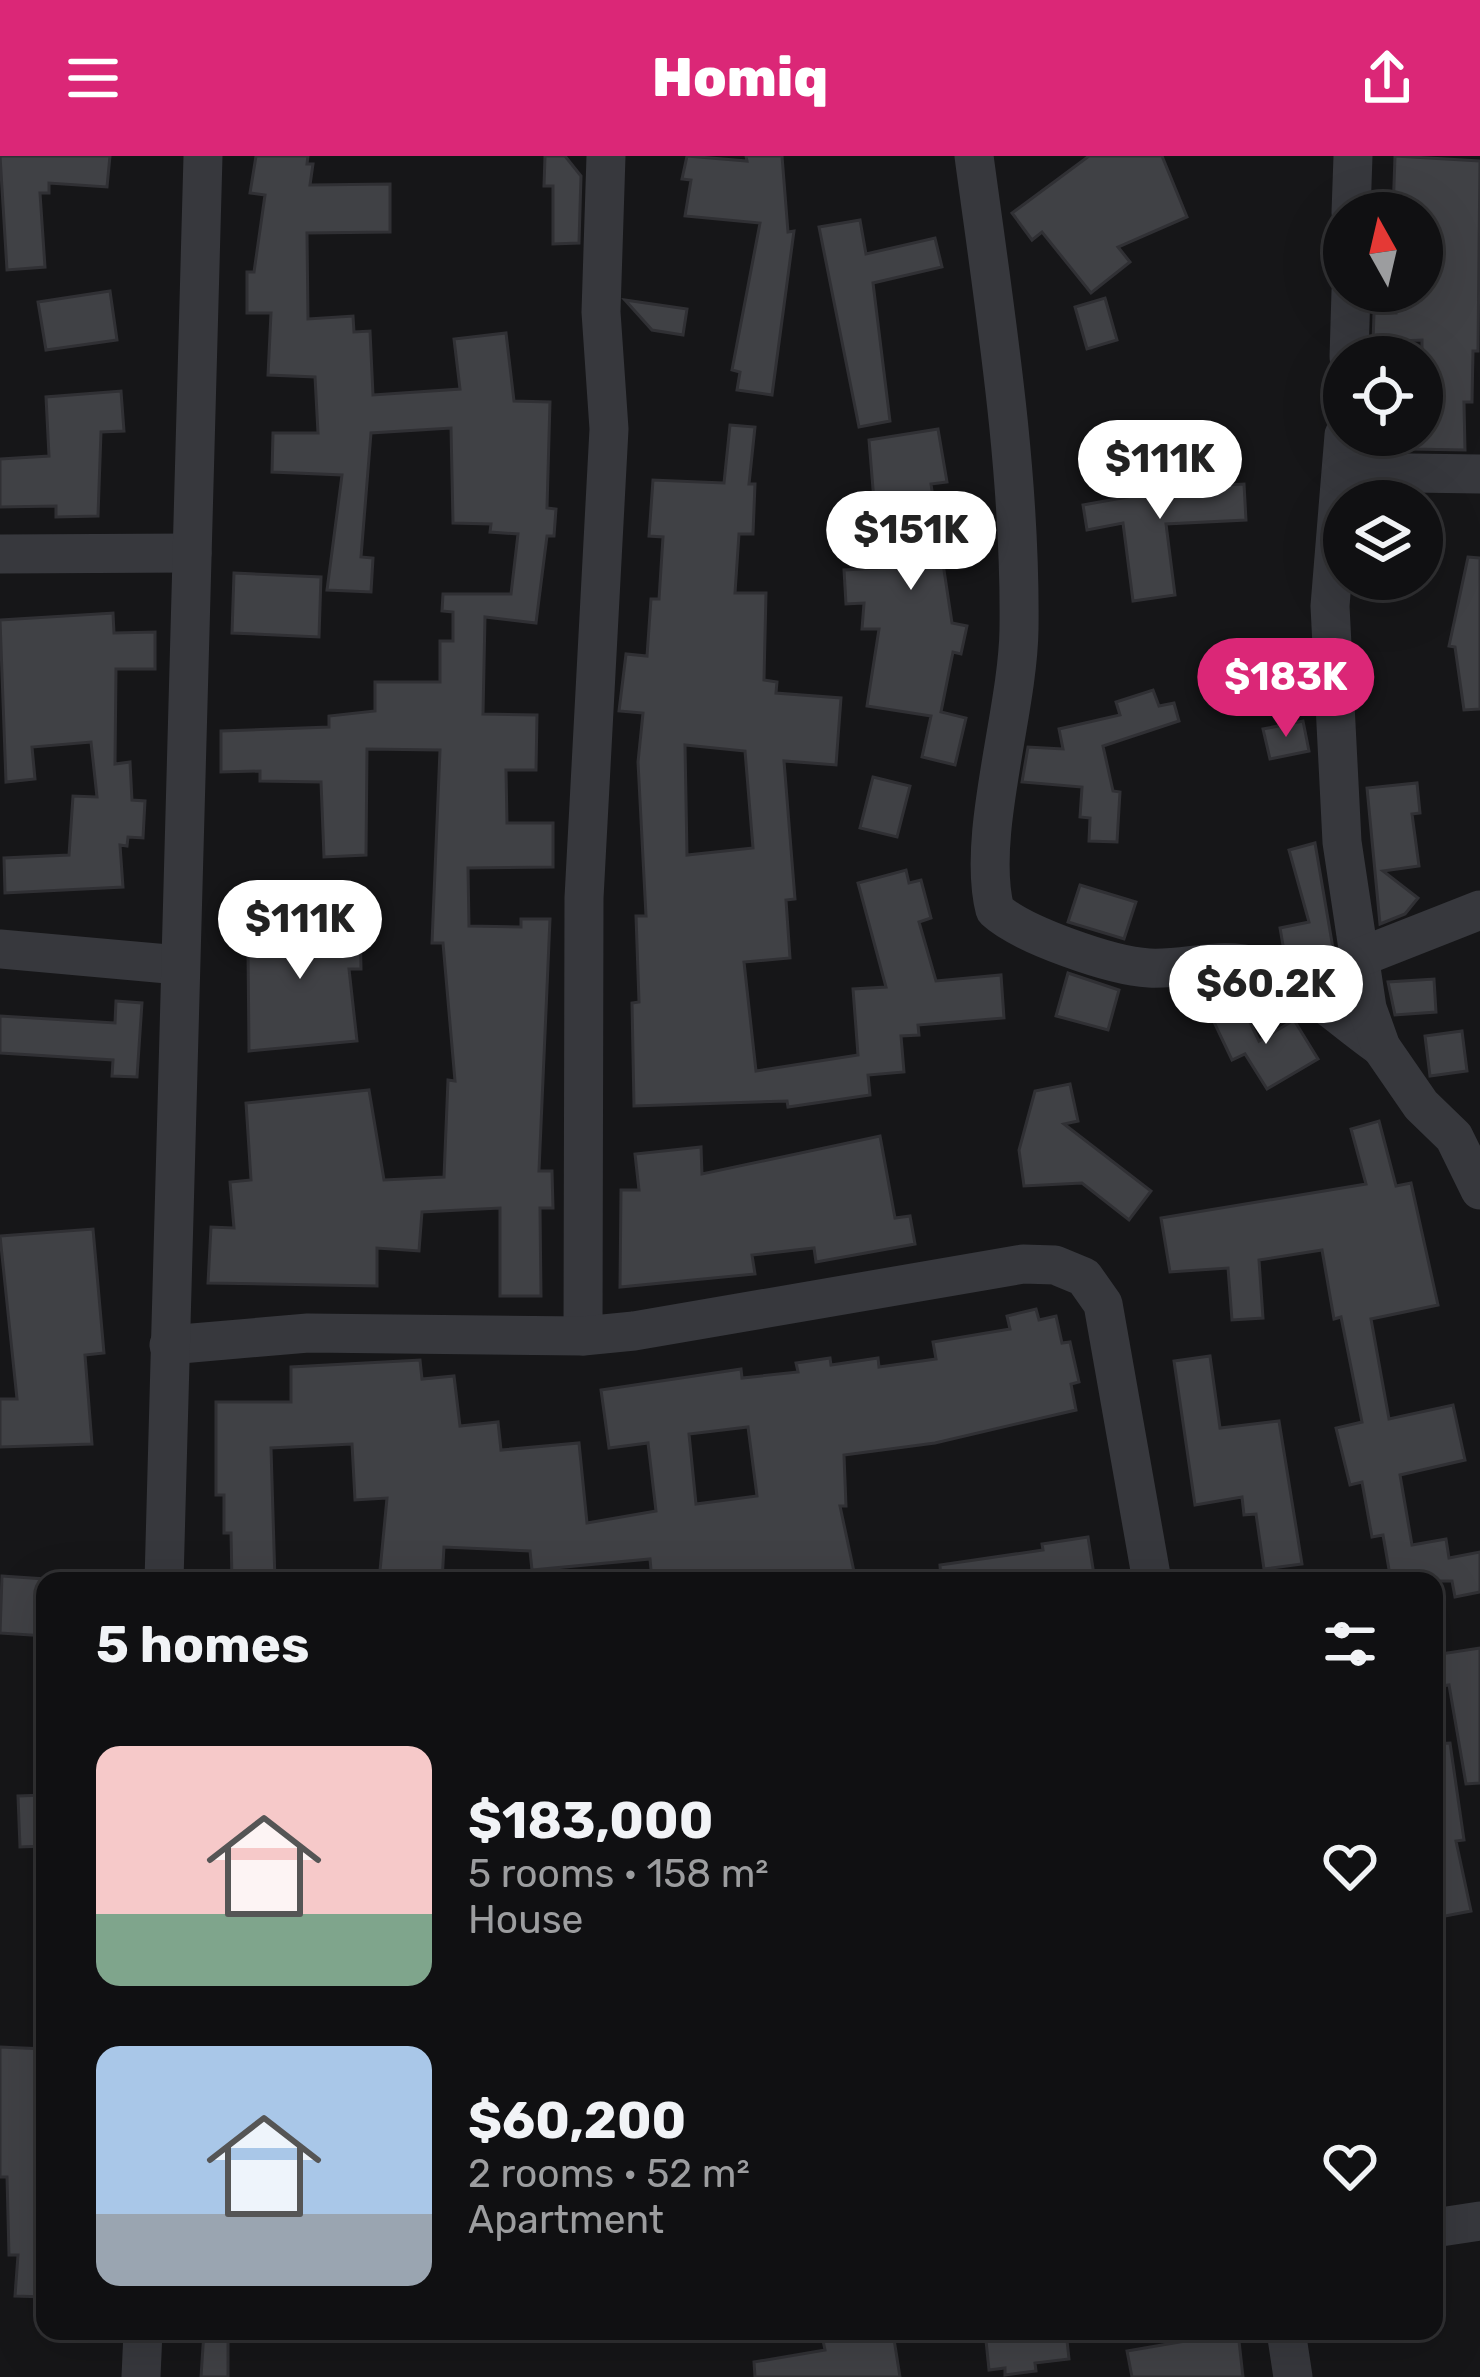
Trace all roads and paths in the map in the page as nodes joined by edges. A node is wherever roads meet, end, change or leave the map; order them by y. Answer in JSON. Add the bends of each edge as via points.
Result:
{"nodes":[{"id":1,"x":203,"y":156,"type":"edge"},
{"id":2,"x":606,"y":156,"type":"edge"},
{"id":3,"x":974,"y":156,"type":"edge"},
{"id":4,"x":1353,"y":156,"type":"edge"},
{"id":5,"x":1352,"y":192,"type":"edge"},
{"id":6,"x":1343,"y":456,"type":"edge"},
{"id":7,"x":1363,"y":456,"type":"edge"},
{"id":8,"x":1480,"y":474,"type":"edge"},
{"id":9,"x":192,"y":553,"type":"junction"},
{"id":10,"x":0,"y":554,"type":"edge"},
{"id":11,"x":1480,"y":910,"type":"edge"},
{"id":12,"x":0,"y":949,"type":"edge"},
{"id":13,"x":1358,"y":958,"type":"junction"},
{"id":14,"x":179,"y":965,"type":"junction"},
{"id":15,"x":1381,"y":1047,"type":"junction"},
{"id":16,"x":1480,"y":1190,"type":"edge"},
{"id":17,"x":583,"y":1336,"type":"junction"},
{"id":18,"x":169,"y":1346,"type":"junction"},
{"id":19,"x":164,"y":1572,"type":"edge"},
{"id":20,"x":1150,"y":1572,"type":"edge"},
{"id":21,"x":1480,"y":2221,"type":"edge"},
{"id":22,"x":1443,"y":2227,"type":"edge"},
{"id":23,"x":143,"y":2340,"type":"edge"},
{"id":24,"x":1287,"y":2340,"type":"edge"},
{"id":25,"x":142,"y":2377,"type":"edge"},
{"id":26,"x":1293,"y":2377,"type":"edge"}],
"edges":[{"from":1,"to":9,"type":"street"},
{"from":2,"to":17,"type":"street","via":[[601,311],[609,429],[584,898]]},
{"from":3,"to":15,"type":"street","via":[[1001,363],[1019,622],[991,868],[995,910],[1009,923],[1148,968],[1221,961],[1277,973]]},
{"from":4,"to":5,"type":"street"},
{"from":6,"to":13,"type":"street","via":[[1330,606],[1342,842]]},
{"from":7,"to":8,"type":"street"},
{"from":9,"to":10,"type":"street"},
{"from":9,"to":14,"type":"street"},
{"from":11,"to":13,"type":"street"},
{"from":12,"to":14,"type":"street"},
{"from":13,"to":15,"type":"street"},
{"from":14,"to":18,"type":"street"},
{"from":15,"to":16,"type":"street","via":[[1454,1136]]},
{"from":17,"to":18,"type":"street","via":[[308,1333]]},
{"from":17,"to":20,"type":"street","via":[[1023,1264],[1084,1277],[1103,1304]]},
{"from":18,"to":19,"type":"street"},
{"from":21,"to":22,"type":"street"},
{"from":23,"to":25,"type":"street"},
{"from":24,"to":26,"type":"street"}]}
